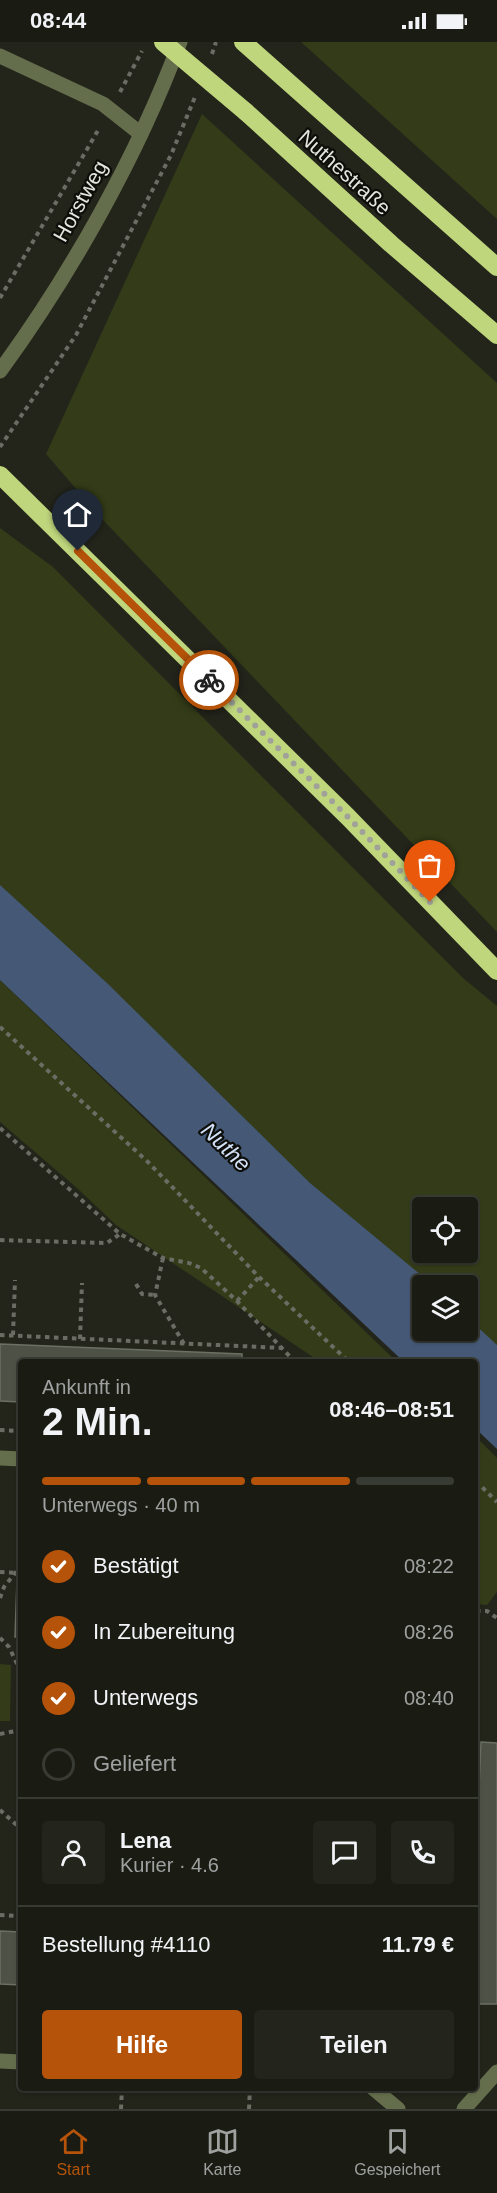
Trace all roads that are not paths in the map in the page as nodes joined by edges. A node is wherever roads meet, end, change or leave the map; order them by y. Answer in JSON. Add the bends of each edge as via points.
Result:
{"nodes":[{"id":1,"x":163,"y":42,"type":"edge"},
{"id":2,"x":180,"y":42,"type":"edge"},
{"id":3,"x":243,"y":42,"type":"edge"},
{"id":4,"x":0,"y":56,"type":"edge"},
{"id":5,"x":141,"y":134,"type":"junction"},
{"id":6,"x":497,"y":267,"type":"edge"},
{"id":7,"x":497,"y":335,"type":"edge"},
{"id":8,"x":0,"y":371,"type":"edge"},
{"id":9,"x":0,"y":475,"type":"edge"},
{"id":10,"x":497,"y":971,"type":"edge"},
{"id":11,"x":0,"y":1458,"type":"edge"},
{"id":12,"x":18,"y":1459,"type":"edge"},
{"id":13,"x":0,"y":2061,"type":"edge"},
{"id":14,"x":18,"y":2062,"type":"edge"},
{"id":15,"x":497,"y":2072,"type":"edge"},
{"id":16,"x":377,"y":2091,"type":"edge"},
{"id":17,"x":398,"y":2109,"type":"edge"},
{"id":18,"x":464,"y":2109,"type":"edge"}],
"edges":[{"from":1,"to":7,"type":"highway","name":"Nuthestraße","bridge":true},
{"from":2,"to":5,"type":"street","name":"Horstweg"},
{"from":3,"to":6,"type":"highway","name":"Nuthestraße"},
{"from":4,"to":5,"type":"street","via":[[103,104]]},
{"from":5,"to":8,"type":"street","name":"Horstweg","via":[[56,287]]},
{"from":9,"to":10,"type":"highway","via":[[348,817]]},
{"from":11,"to":12,"type":"street"},
{"from":13,"to":14,"type":"street"},
{"from":15,"to":18,"type":"street"},
{"from":16,"to":17,"type":"street"}]}
